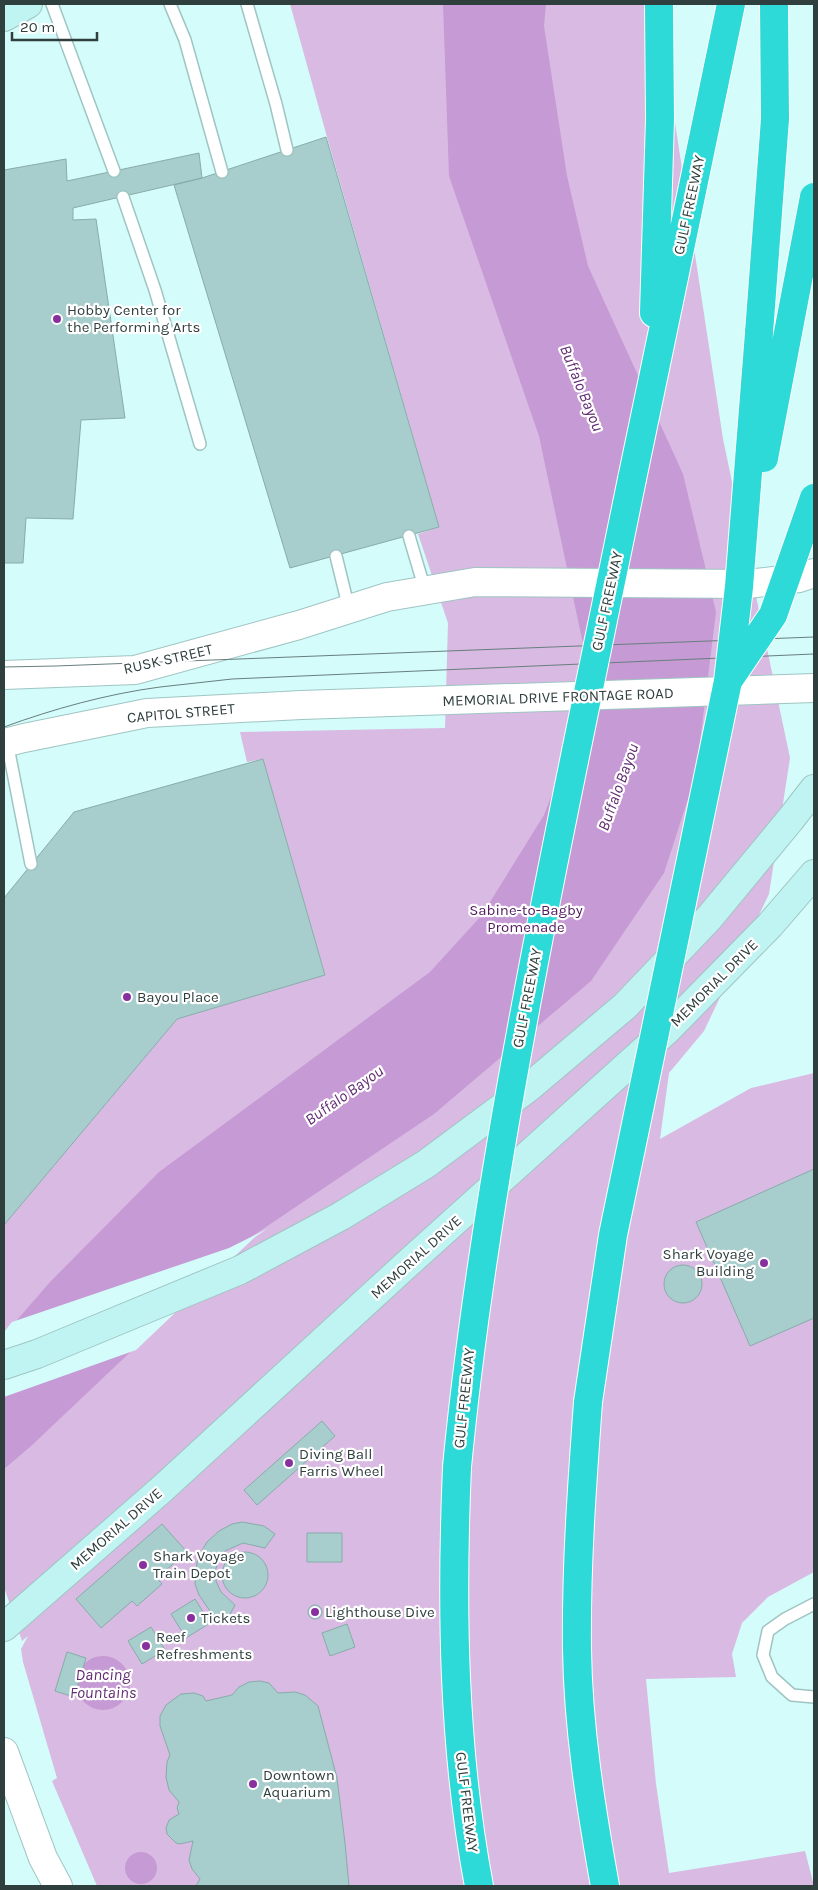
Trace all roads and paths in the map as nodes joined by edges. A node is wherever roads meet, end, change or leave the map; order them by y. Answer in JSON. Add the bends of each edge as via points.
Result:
{"nodes":[{"id":1,"x":28,"y":4,"type":"edge"},
{"id":2,"x":52,"y":4,"type":"edge"},
{"id":3,"x":170,"y":4,"type":"edge"},
{"id":4,"x":247,"y":4,"type":"edge"},
{"id":5,"x":659,"y":4,"type":"edge"},
{"id":6,"x":678,"y":4,"type":"edge"},
{"id":7,"x":731,"y":4,"type":"edge"},
{"id":8,"x":774,"y":4,"type":"edge"},
{"id":9,"x":4,"y":17,"type":"edge"},
{"id":10,"x":660,"y":118,"type":"junction"},
{"id":11,"x":287,"y":150,"type":"dead end"},
{"id":12,"x":114,"y":171,"type":"dead end"},
{"id":13,"x":222,"y":172,"type":"dead end"},
{"id":14,"x":123,"y":197,"type":"dead end"},
{"id":15,"x":814,"y":197,"type":"edge"},
{"id":16,"x":651,"y":390,"type":"junction"},
{"id":17,"x":200,"y":444,"type":"dead end"},
{"id":18,"x":814,"y":498,"type":"edge"},
{"id":19,"x":409,"y":536,"type":"dead end"},
{"id":20,"x":336,"y":556,"type":"dead end"},
{"id":21,"x":806,"y":582,"type":"edge"},
{"id":22,"x":743,"y":586,"type":"junction"},
{"id":23,"x":425,"y":590,"type":"junction"},
{"id":24,"x":349,"y":609,"type":"junction"},
{"id":25,"x":4,"y":675,"type":"edge"},
{"id":26,"x":728,"y":681,"type":"junction"},
{"id":27,"x":805,"y":689,"type":"edge"},
{"id":28,"x":301,"y":705,"type":"joint"},
{"id":29,"x":5,"y":743,"type":"edge"},
{"id":30,"x":814,"y":789,"type":"edge"},
{"id":31,"x":31,"y":864,"type":"dead end"},
{"id":32,"x":814,"y":874,"type":"edge"},
{"id":33,"x":4,"y":1365,"type":"edge"},
{"id":34,"x":814,"y":1604,"type":"edge"},
{"id":35,"x":4,"y":1627,"type":"edge"},
{"id":36,"x":814,"y":1697,"type":"edge"},
{"id":37,"x":4,"y":1752,"type":"edge"},
{"id":38,"x":58,"y":1886,"type":"edge"},
{"id":39,"x":479,"y":1886,"type":"edge"},
{"id":40,"x":605,"y":1886,"type":"edge"}],
"edges":[{"from":1,"to":9,"type":"main road"},
{"from":2,"to":12,"type":"lane"},
{"from":3,"to":13,"type":"lane","via":[[185,40]]},
{"from":4,"to":11,"type":"lane"},
{"from":5,"to":10,"type":"highway"},
{"from":6,"to":10,"type":"highway"},
{"from":7,"to":16,"type":"highway","name":"GULF FREEWAY"},
{"from":8,"to":22,"type":"highway","bridge":true,"via":[[775,119]]},
{"from":10,"to":16,"type":"highway"},
{"from":14,"to":17,"type":"lane","via":[[155,290]]},
{"from":15,"to":22,"type":"highway","bridge":true},
{"from":16,"to":39,"type":"highway","name":"GULF FREEWAY","bridge":true,"via":[[513,1072],[462,1407],[454,1552],[456,1688],[460,1758]]},
{"from":18,"to":26,"type":"highway","bridge":true,"via":[[773,615]]},
{"from":19,"to":23,"type":"lane"},
{"from":20,"to":24,"type":"lane"},
{"from":21,"to":22,"type":"street"},
{"from":22,"to":23,"type":"street","bridge":true,"via":[[475,582]]},
{"from":22,"to":26,"type":"highway","bridge":true},
{"from":23,"to":24,"type":"street"},
{"from":24,"to":25,"type":"street","name":"RUSK STREET","via":[[136,670]]},
{"from":26,"to":40,"type":"highway","bridge":true,"via":[[613,1234],[588,1402],[578,1526],[577,1651],[582,1732]]},
{"from":27,"to":28,"type":"street","name":"MEMORIAL DRIVE FRONTAGE ROAD","bridge":true},
{"from":28,"to":29,"type":"street","name":"CAPITOL STREET","via":[[147,713]]},
{"from":29,"to":31,"type":"lane"},
{"from":30,"to":33,"type":"main road","bridge":true,"via":[[709,918],[625,1006],[528,1088],[426,1164],[341,1216],[240,1270]]},
{"from":32,"to":35,"type":"main road","name":"MEMORIAL DRIVE","bridge":true,"via":[[770,925],[668,1029],[169,1482]]},
{"from":34,"to":36,"type":"lane","via":[[768,1630],[763,1655],[772,1677],[792,1695]]},
{"from":37,"to":38,"type":"street","via":[[43,1858]]}]}
